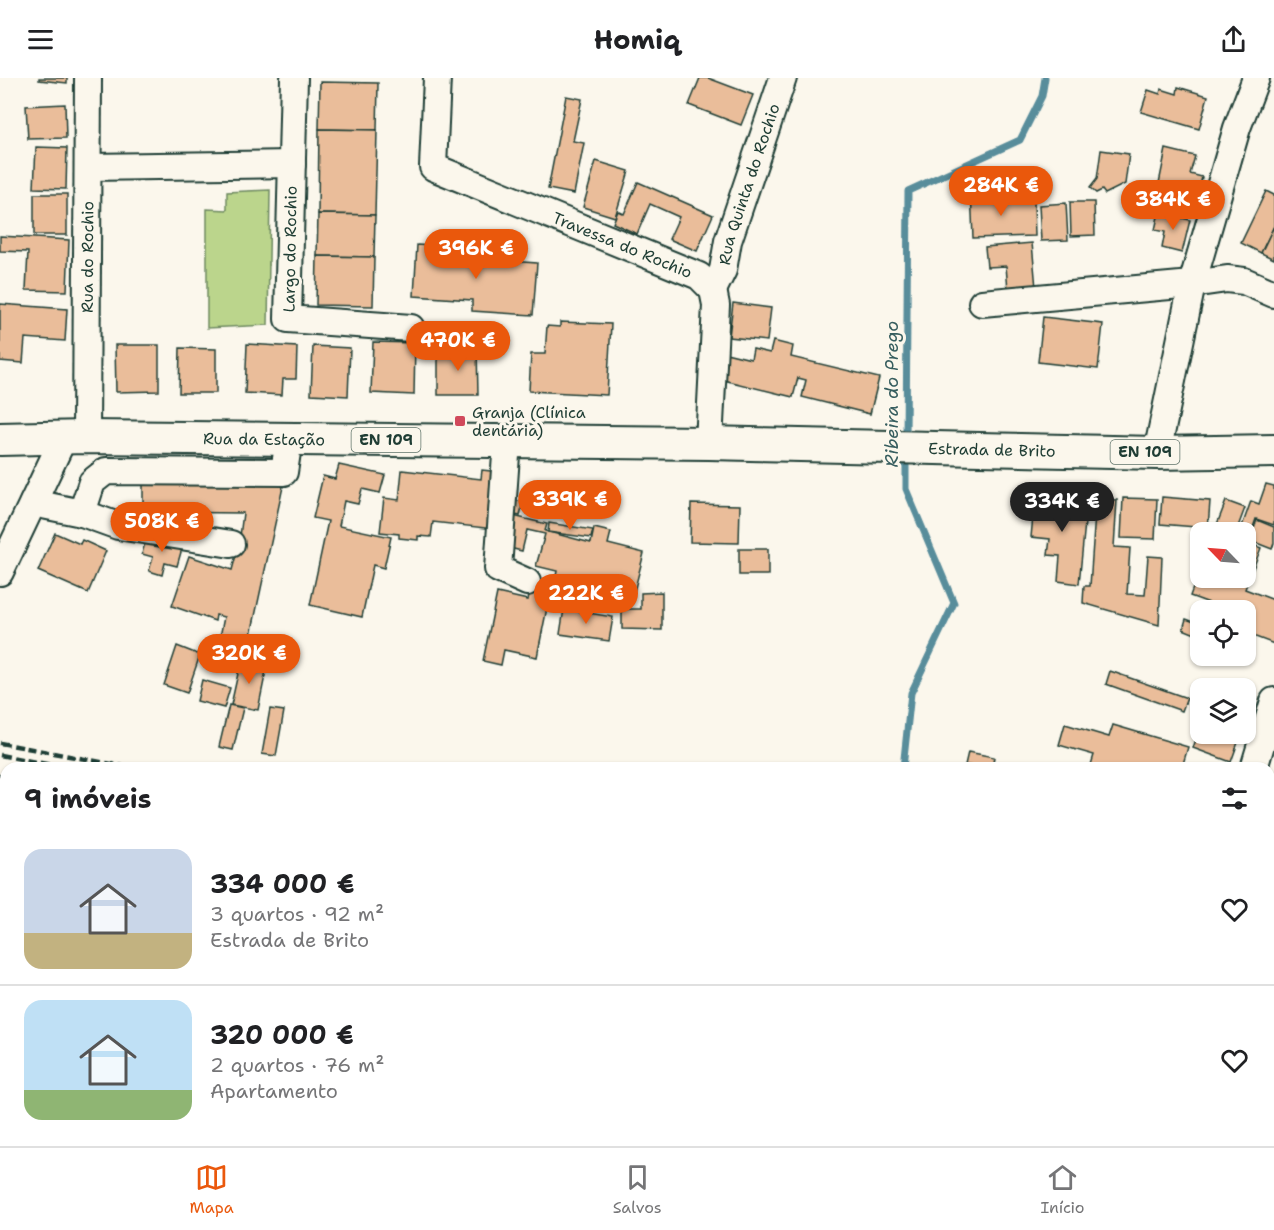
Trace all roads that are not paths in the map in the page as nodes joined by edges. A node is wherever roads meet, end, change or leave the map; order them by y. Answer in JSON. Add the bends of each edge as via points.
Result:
{"nodes":[{"id":1,"x":88,"y":78,"type":"edge"},
{"id":2,"x":294,"y":78,"type":"edge"},
{"id":3,"x":437,"y":78,"type":"edge"},
{"id":4,"x":783,"y":78,"type":"edge"},
{"id":5,"x":1256,"y":78,"type":"edge"},
{"id":6,"x":292,"y":164,"type":"junction"},
{"id":7,"x":88,"y":167,"type":"junction"},
{"id":8,"x":1192,"y":284,"type":"junction"},
{"id":9,"x":712,"y":290,"type":"junction"},
{"id":10,"x":1274,"y":294,"type":"edge"},
{"id":11,"x":982,"y":303,"type":"dead end"},
{"id":12,"x":411,"y":328,"type":"dead end"},
{"id":13,"x":75,"y":438,"type":"junction"},
{"id":14,"x":290,"y":439,"type":"junction"},
{"id":15,"x":0,"y":440,"type":"edge"},
{"id":16,"x":507,"y":441,"type":"junction"},
{"id":17,"x":709,"y":443,"type":"junction"},
{"id":18,"x":1274,"y":451,"type":"edge"},
{"id":19,"x":1157,"y":453,"type":"junction"},
{"id":20,"x":33,"y":503,"type":"junction"},
{"id":21,"x":82,"y":513,"type":"junction"},
{"id":22,"x":231,"y":544,"type":"dead end"},
{"id":23,"x":0,"y":572,"type":"edge"},
{"id":24,"x":527,"y":582,"type":"dead end"},
{"id":25,"x":1272,"y":715,"type":"edge"},
{"id":26,"x":1256,"y":762,"type":"edge"}],
"edges":[{"from":1,"to":7,"type":"street","name":"Rua do Rochio"},
{"from":2,"to":6,"type":"street","name":"Largo do Rochio"},
{"from":3,"to":9,"type":"street","name":"Travessa do Rochio","via":[[433,166],[699,276]]},
{"from":4,"to":9,"type":"street","name":"Rua Quinta do Rochio","via":[[728,241],[723,270]]},
{"from":5,"to":8,"type":"street"},
{"from":6,"to":7,"type":"street","name":"Largo do Rochio"},
{"from":6,"to":12,"type":"street","name":"Largo do Rochio","via":[[288,319]]},
{"from":7,"to":13,"type":"street","name":"Rua do Rochio"},
{"from":8,"to":10,"type":"street","via":[[1244,281]]},
{"from":8,"to":11,"type":"street"},
{"from":8,"to":19,"type":"street"},
{"from":9,"to":17,"type":"street","via":[[716,305]]},
{"from":13,"to":14,"type":"main road","name":"Rua da Estação","number":"EN 109"},
{"from":13,"to":15,"type":"main road","name":"Rua da Estação","number":"EN 109"},
{"from":13,"to":20,"type":"street"},
{"from":14,"to":16,"type":"main road","name":"Rua da Estação","number":"EN 109"},
{"from":14,"to":21,"type":"street","via":[[284,472],[106,471],[92,482]]},
{"from":16,"to":17,"type":"main road","name":"Rua da Estação","number":"EN 109"},
{"from":16,"to":24,"type":"street","via":[[498,569]]},
{"from":17,"to":19,"type":"main road","name":"Estrada de Brito","number":"EN 109"},
{"from":18,"to":19,"type":"main road","name":"Estrada de Brito","number":"EN 109"},
{"from":20,"to":21,"type":"street"},
{"from":20,"to":23,"type":"street"},
{"from":21,"to":22,"type":"street","via":[[117,526]]},
{"from":25,"to":26,"type":"street"}]}
